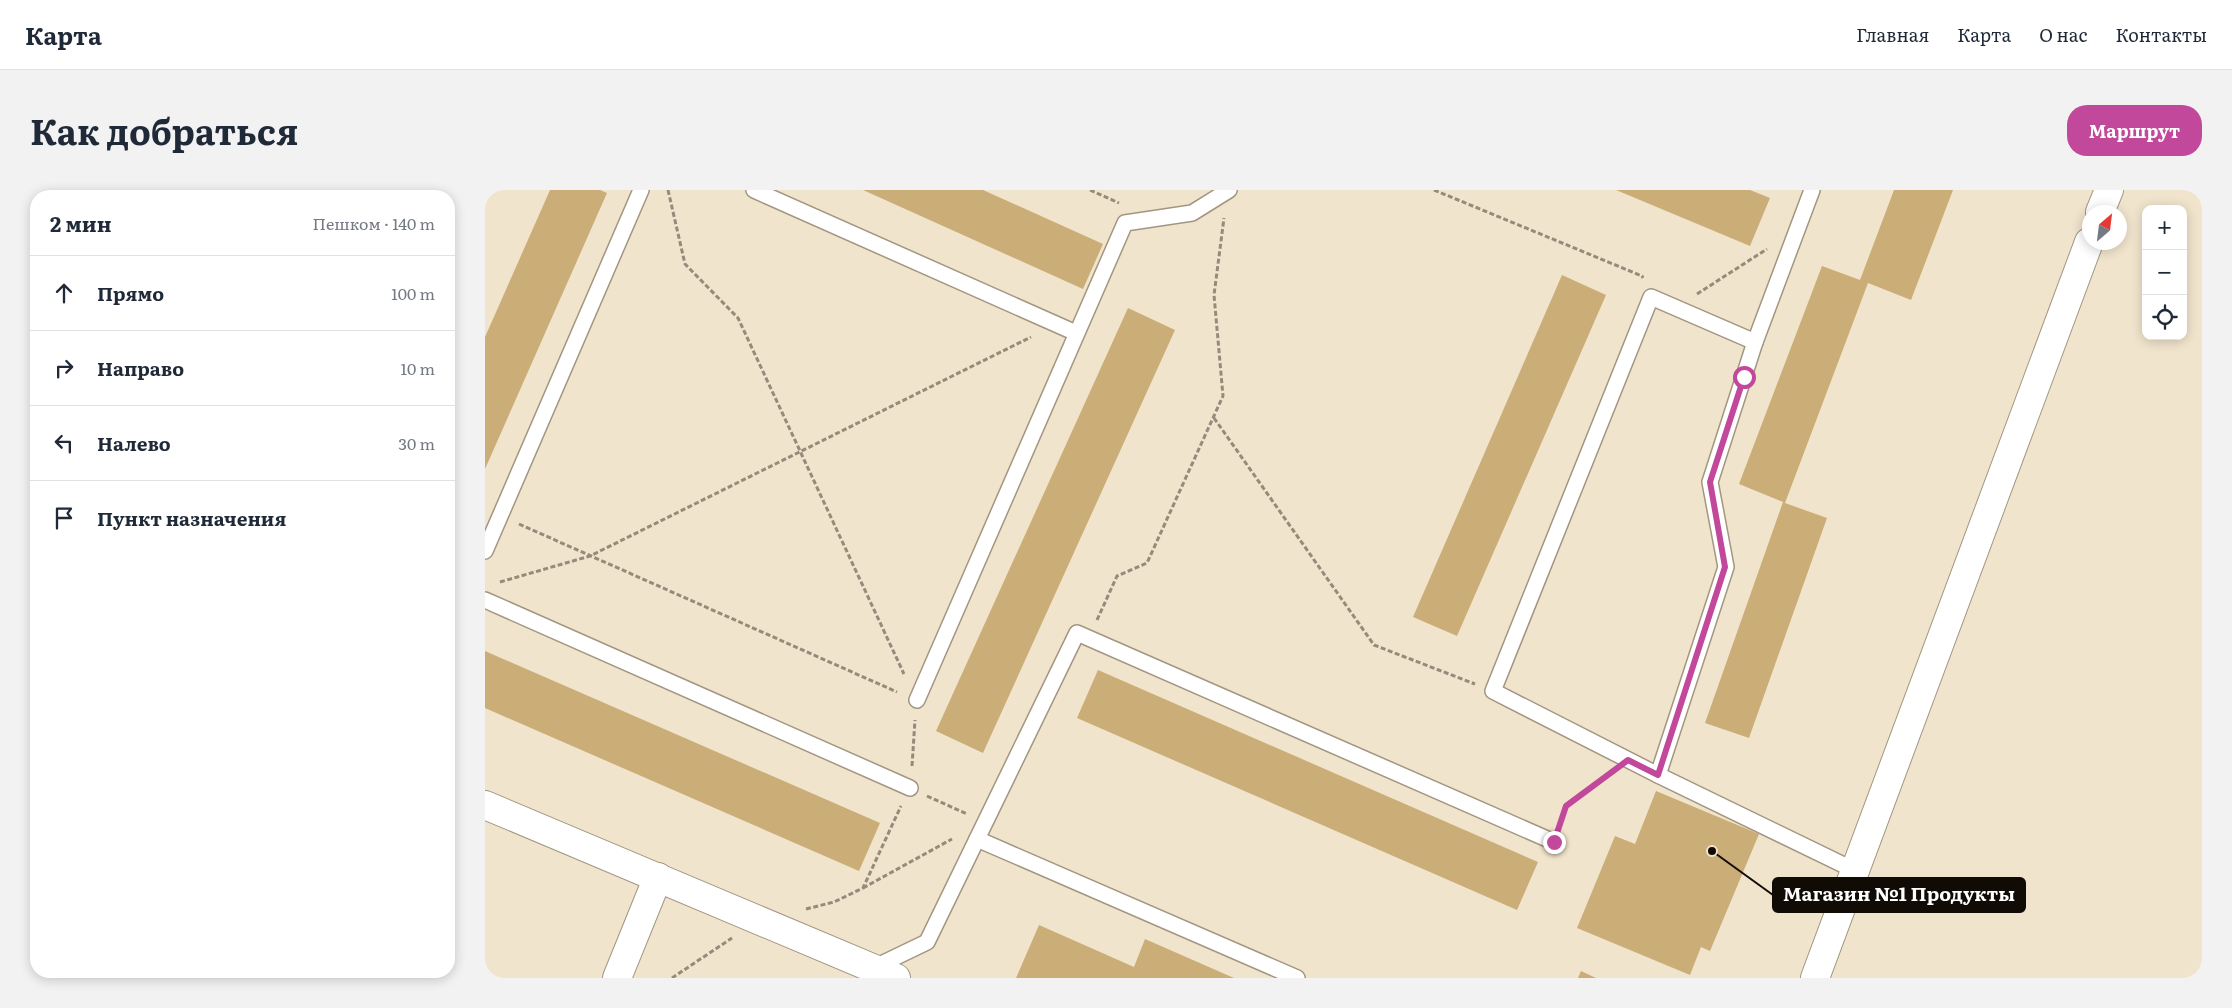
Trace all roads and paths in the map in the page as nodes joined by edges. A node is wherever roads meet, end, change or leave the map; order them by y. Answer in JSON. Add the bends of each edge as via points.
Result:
{"nodes":[{"id":1,"x":641,"y":190,"type":"edge"},
{"id":2,"x":668,"y":190,"type":"edge"},
{"id":3,"x":754,"y":190,"type":"edge"},
{"id":4,"x":1434,"y":190,"type":"edge"},
{"id":5,"x":1812,"y":190,"type":"edge"},
{"id":6,"x":2109,"y":190,"type":"edge"},
{"id":7,"x":1228,"y":191,"type":"edge"},
{"id":8,"x":2103,"y":205,"type":"edge"},
{"id":9,"x":1797,"y":229,"type":"junction"},
{"id":10,"x":2086,"y":250,"type":"edge"},
{"id":11,"x":1651,"y":297,"type":"junction"},
{"id":12,"x":1675,"y":308,"type":"junction"},
{"id":13,"x":1056,"y":324,"type":"junction"},
{"id":14,"x":1076,"y":334,"type":"junction"},
{"id":15,"x":1755,"y":342,"type":"junction"},
{"id":16,"x":1213,"y":417,"type":"junction"},
{"id":17,"x":802,"y":451,"type":"junction"},
{"id":18,"x":500,"y":516,"type":"junction"},
{"id":19,"x":485,"y":551,"type":"edge"},
{"id":20,"x":590,"y":556,"type":"junction"},
{"id":21,"x":495,"y":584,"type":"dead end"},
{"id":22,"x":485,"y":600,"type":"edge"},
{"id":23,"x":1090,"y":638,"type":"junction"},
{"id":24,"x":1493,"y":691,"type":"junction"},
{"id":25,"x":917,"y":700,"type":"junction"},
{"id":26,"x":1628,"y":760,"type":"junction"},
{"id":27,"x":1658,"y":775,"type":"junction"},
{"id":28,"x":910,"y":788,"type":"junction"},
{"id":29,"x":485,"y":804,"type":"edge"},
{"id":30,"x":985,"y":822,"type":"junction"},
{"id":31,"x":977,"y":838,"type":"junction"},
{"id":32,"x":1554,"y":842,"type":"joint"},
{"id":33,"x":1856,"y":871,"type":"junction"},
{"id":34,"x":658,"y":877,"type":"junction"},
{"id":35,"x":863,"y":888,"type":"junction"},
{"id":36,"x":759,"y":920,"type":"junction"},
{"id":37,"x":885,"y":973,"type":"edge"},
{"id":38,"x":617,"y":978,"type":"edge"},
{"id":39,"x":672,"y":978,"type":"edge"},
{"id":40,"x":1297,"y":978,"type":"edge"},
{"id":41,"x":1815,"y":978,"type":"edge"}],
"edges":[{"from":1,"to":18,"type":"lane"},
{"from":2,"to":17,"type":"path","via":[[685,264],[737,318]]},
{"from":3,"to":13,"type":"lane"},
{"from":4,"to":11,"type":"path","via":[[1642,276]]},
{"from":5,"to":9,"type":"lane"},
{"from":6,"to":8,"type":"main road"},
{"from":7,"to":14,"type":"lane","via":[[1192,213],[1125,223]]},
{"from":7,"to":16,"type":"path","via":[[1214,295],[1223,396]]},
{"from":9,"to":12,"type":"path"},
{"from":9,"to":15,"type":"lane"},
{"from":10,"to":33,"type":"main road"},
{"from":11,"to":12,"type":"lane"},
{"from":11,"to":24,"type":"lane"},
{"from":12,"to":15,"type":"lane"},
{"from":13,"to":14,"type":"lane"},
{"from":13,"to":17,"type":"path"},
{"from":14,"to":25,"type":"lane"},
{"from":15,"to":27,"type":"lane","via":[[1710,482],[1725,567]]},
{"from":16,"to":23,"type":"path","via":[[1147,563],[1117,576]]},
{"from":16,"to":24,"type":"path","via":[[1373,645]]},
{"from":17,"to":20,"type":"path"},
{"from":17,"to":25,"type":"path"},
{"from":18,"to":19,"type":"lane"},
{"from":18,"to":20,"type":"path"},
{"from":20,"to":21,"type":"path"},
{"from":20,"to":25,"type":"path"},
{"from":22,"to":28,"type":"lane"},
{"from":23,"to":30,"type":"lane","via":[[1077,632]]},
{"from":23,"to":32,"type":"lane"},
{"from":24,"to":26,"type":"lane"},
{"from":25,"to":28,"type":"path"},
{"from":26,"to":27,"type":"lane"},
{"from":26,"to":32,"type":"path","via":[[1566,806]]},
{"from":27,"to":33,"type":"lane"},
{"from":28,"to":30,"type":"path"},
{"from":28,"to":35,"type":"path"},
{"from":29,"to":34,"type":"main road"},
{"from":30,"to":31,"type":"lane"},
{"from":30,"to":35,"type":"path"},
{"from":31,"to":37,"type":"lane","via":[[927,942]]},
{"from":31,"to":40,"type":"lane"},
{"from":33,"to":41,"type":"main road"},
{"from":34,"to":36,"type":"main road"},
{"from":34,"to":38,"type":"main road"},
{"from":35,"to":36,"type":"path","via":[[834,902]]},
{"from":36,"to":37,"type":"main road"},
{"from":36,"to":39,"type":"path"}]}
